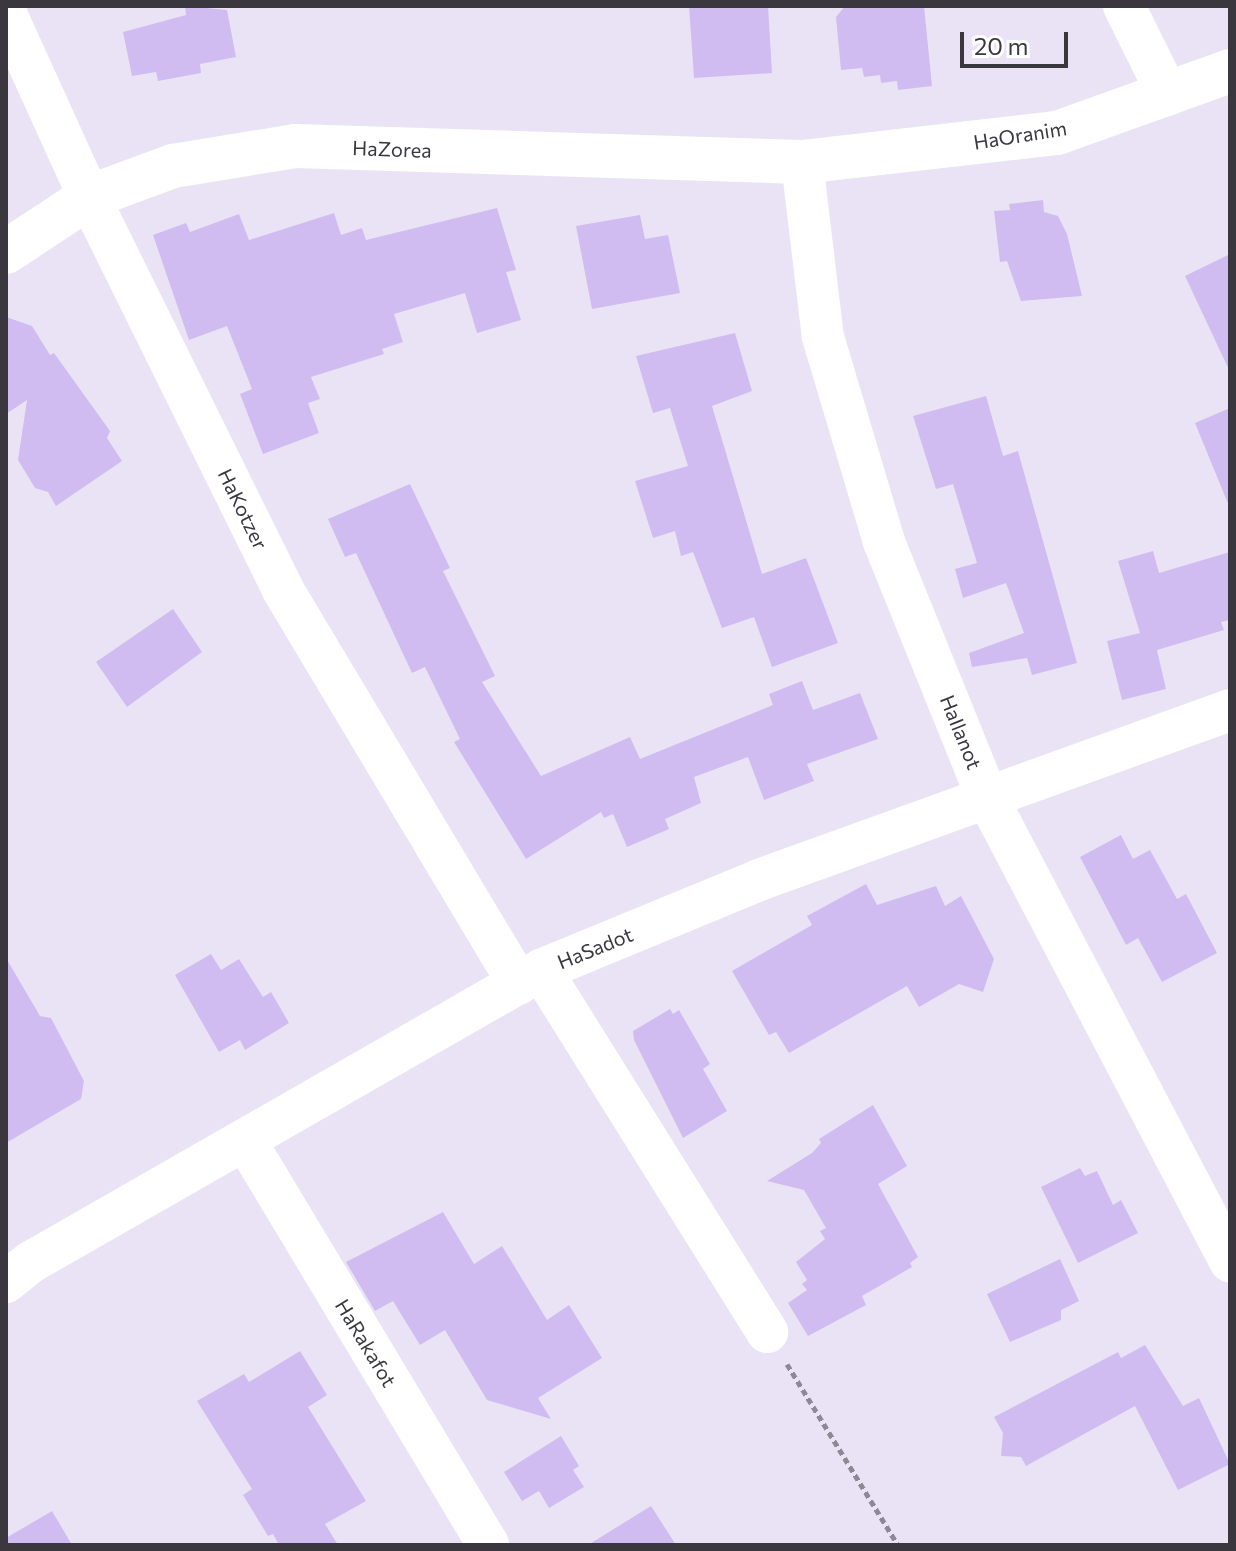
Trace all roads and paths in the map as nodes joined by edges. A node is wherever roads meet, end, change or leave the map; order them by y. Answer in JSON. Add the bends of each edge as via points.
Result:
{"nodes":[{"id":1,"x":1124,"y":6,"type":"edge"},
{"id":2,"x":6,"y":14,"type":"edge"},
{"id":3,"x":1230,"y":71,"type":"edge"},
{"id":4,"x":1168,"y":95,"type":"junction"},
{"id":5,"x":802,"y":162,"type":"junction"},
{"id":6,"x":89,"y":197,"type":"junction"},
{"id":7,"x":6,"y":252,"type":"edge"},
{"id":8,"x":1230,"y":710,"type":"edge"},
{"id":9,"x":988,"y":799,"type":"junction"},
{"id":10,"x":530,"y":977,"type":"junction"},
{"id":11,"x":245,"y":1140,"type":"junction"},
{"id":12,"x":1230,"y":1261,"type":"edge"},
{"id":13,"x":6,"y":1282,"type":"edge"},
{"id":14,"x":767,"y":1332,"type":"joint"},
{"id":15,"x":488,"y":1545,"type":"edge"},
{"id":16,"x":898,"y":1545,"type":"edge"}],
"edges":[{"from":1,"to":4,"type":"street"},
{"from":2,"to":6,"type":"street","name":"HaKotzer"},
{"from":3,"to":4,"type":"street","name":"HaOranim"},
{"from":4,"to":5,"type":"street","name":"HaOranim","via":[[1057,133]]},
{"from":5,"to":6,"type":"street","name":"HaZorea","via":[[295,146],[173,166]]},
{"from":5,"to":9,"type":"street","name":"HaIlanot","via":[[823,337],[884,542]]},
{"from":6,"to":7,"type":"street","name":"HaZorea"},
{"from":6,"to":10,"type":"street","name":"HaKotzer","via":[[283,590]]},
{"from":8,"to":9,"type":"street","name":"HaSadot"},
{"from":9,"to":10,"type":"street","name":"HaSadot","via":[[759,880]]},
{"from":9,"to":12,"type":"street","name":"HaIlanot"},
{"from":10,"to":11,"type":"street","name":"HaSadot"},
{"from":10,"to":14,"type":"street","name":"HaKotzer"},
{"from":11,"to":13,"type":"street","name":"HaSadot","via":[[31,1262]]},
{"from":11,"to":15,"type":"street","name":"HaRakafot"},
{"from":14,"to":16,"type":"path"}]}
